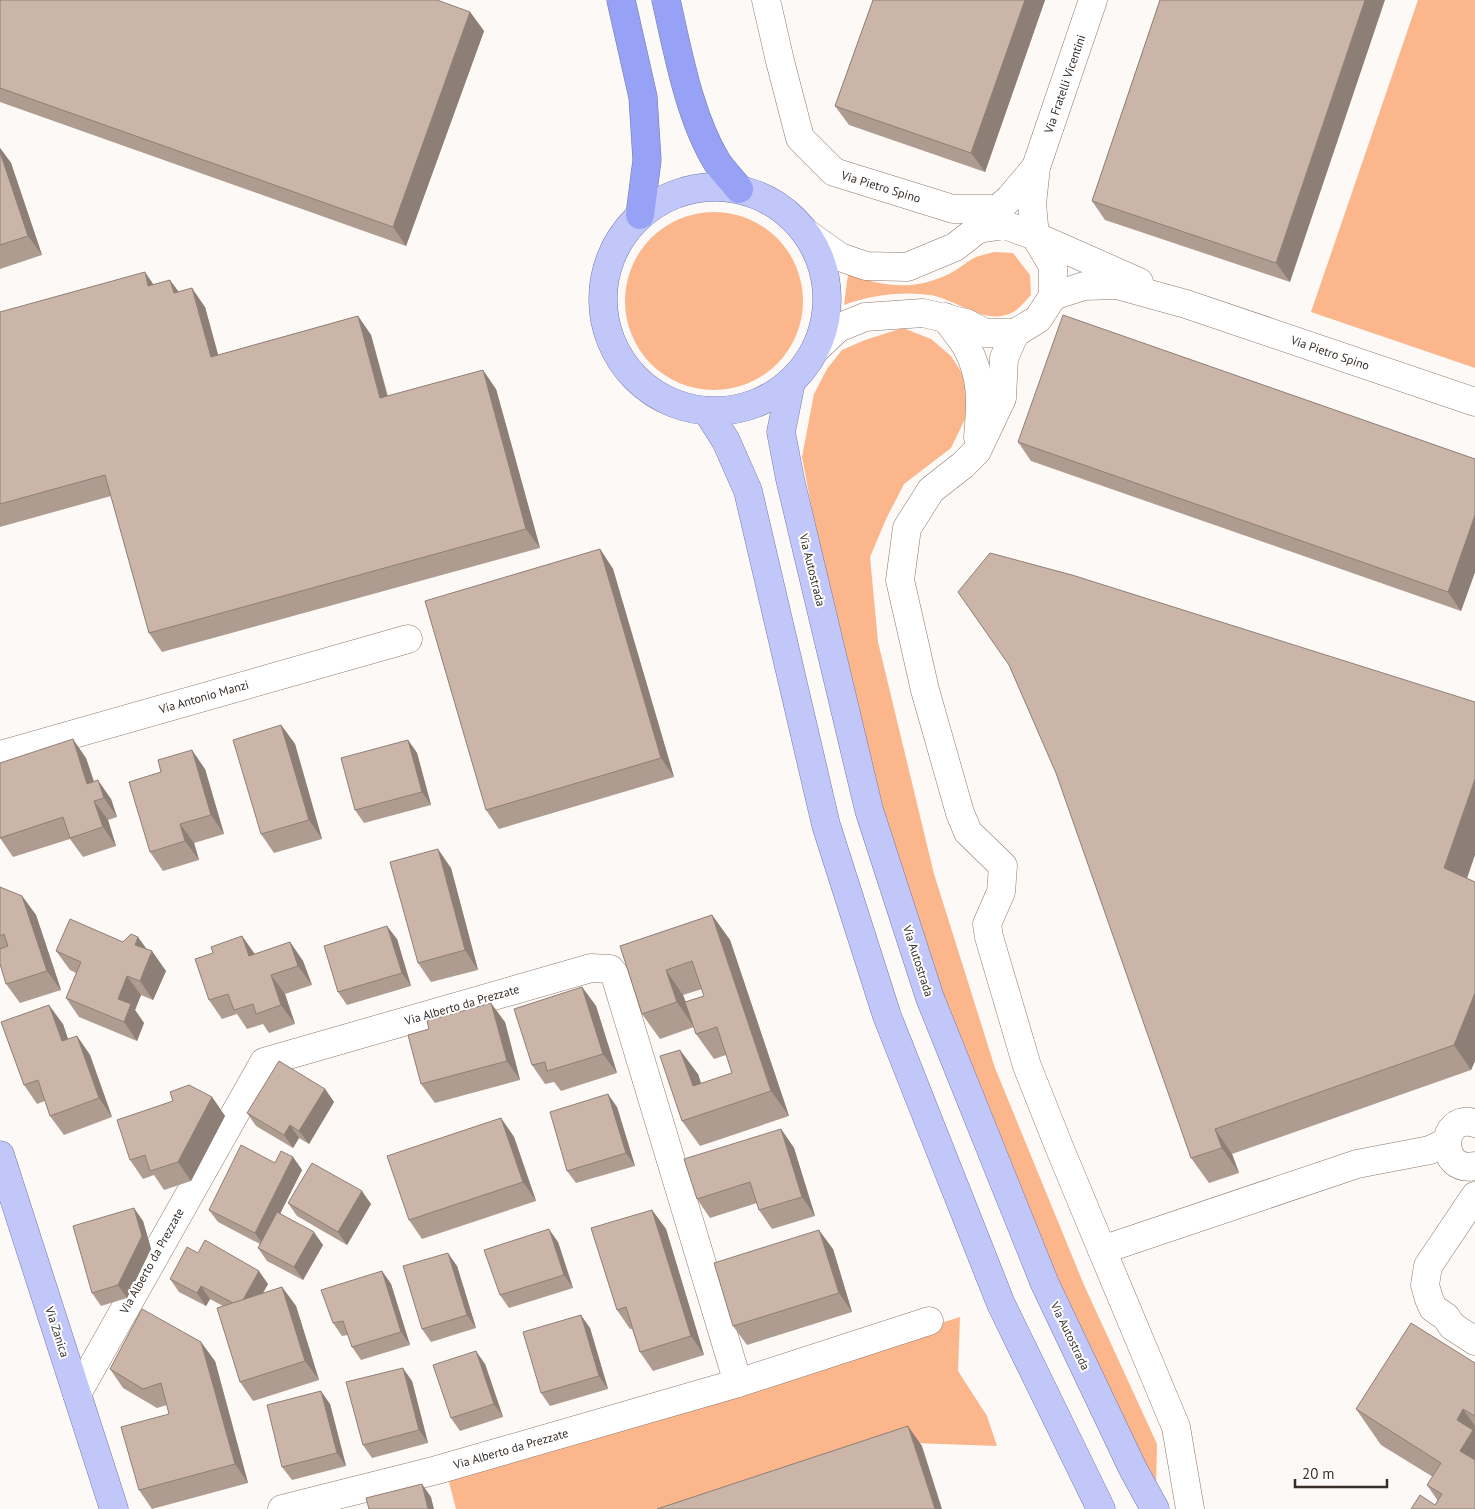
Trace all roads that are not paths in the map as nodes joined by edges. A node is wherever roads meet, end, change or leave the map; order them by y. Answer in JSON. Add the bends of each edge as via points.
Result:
{"nodes":[{"id":1,"x":666,"y":0,"type":"edge"},
{"id":2,"x":766,"y":0,"type":"edge"},
{"id":3,"x":1093,"y":0,"type":"edge"},
{"id":4,"x":622,"y":3,"type":"edge"},
{"id":5,"x":1036,"y":167,"type":"junction"},
{"id":6,"x":738,"y":189,"type":"junction"},
{"id":7,"x":998,"y":209,"type":"junction"},
{"id":8,"x":640,"y":215,"type":"junction"},
{"id":9,"x":978,"y":229,"type":"junction"},
{"id":10,"x":806,"y":232,"type":"junction"},
{"id":11,"x":1035,"y":236,"type":"junction"},
{"id":12,"x":1053,"y":296,"type":"junction"},
{"id":13,"x":1186,"y":304,"type":"junction"},
{"id":14,"x":945,"y":318,"type":"junction"},
{"id":15,"x":1015,"y":333,"type":"junction"},
{"id":16,"x":815,"y":350,"type":"junction"},
{"id":17,"x":791,"y":382,"type":"junction"},
{"id":18,"x":1475,"y":402,"type":"edge"},
{"id":19,"x":707,"y":411,"type":"junction"},
{"id":20,"x":977,"y":452,"type":"junction"},
{"id":21,"x":408,"y":639,"type":"dead end"},
{"id":22,"x":0,"y":755,"type":"edge"},
{"id":23,"x":1475,"y":1123,"type":"edge"},
{"id":24,"x":1446,"y":1142,"type":"junction"},
{"id":25,"x":0,"y":1155,"type":"edge"},
{"id":26,"x":1475,"y":1166,"type":"edge"},
{"id":27,"x":1475,"y":1196,"type":"edge"},
{"id":28,"x":1102,"y":1250,"type":"junction"},
{"id":29,"x":929,"y":1321,"type":"dead end"},
{"id":30,"x":1475,"y":1341,"type":"edge"},
{"id":31,"x":738,"y":1383,"type":"junction"},
{"id":32,"x":77,"y":1394,"type":"junction"},
{"id":33,"x":114,"y":1509,"type":"edge"},
{"id":34,"x":282,"y":1509,"type":"edge"},
{"id":35,"x":1101,"y":1509,"type":"edge"},
{"id":36,"x":1155,"y":1509,"type":"edge"},
{"id":37,"x":1190,"y":1509,"type":"edge"}],
"edges":[{"from":1,"to":6,"type":"highway","via":[[696,120],[717,162]]},
{"from":2,"to":7,"type":"street","name":"Via Pietro Spino","via":[[800,138],[834,172],[952,209]]},
{"from":3,"to":5,"type":"street","name":"Via Fratelli Vicentini"},
{"from":4,"to":8,"type":"highway","via":[[643,97],[648,160]]},
{"from":5,"to":7,"type":"street","name":"Via Pietro Spino"},
{"from":5,"to":11,"type":"street","via":[[1032,204]]},
{"from":6,"to":8,"type":"main road","name":"Via Autostrada","via":[[711,187],[683,191]]},
{"from":6,"to":10,"type":"main road","name":"Via Autostrada","via":[[764,198],[787,213]]},
{"from":7,"to":9,"type":"street","name":"Via Pietro Spino"},
{"from":8,"to":19,"type":"main road","name":"Via Autostrada","via":[[611,256],[603,290],[605,325],[619,358],[642,385],[672,403]]},
{"from":9,"to":10,"type":"street","name":"Via Pietro Spino","via":[[955,247],[907,267],[866,266],[840,257]]},
{"from":9,"to":11,"type":"street","name":"Via Pietro Spino","via":[[1005,224]]},
{"from":10,"to":16,"type":"main road","name":"Via Autostrada","via":[[826,278],[828,303],[824,327]]},
{"from":11,"to":12,"type":"street","via":[[1053,266]]},
{"from":11,"to":13,"type":"street","name":"Via Pietro Spino"},
{"from":12,"to":13,"type":"street","name":"Via Pietro Spino","via":[[1084,286],[1117,285]]},
{"from":12,"to":15,"type":"street","via":[[1038,319]]},
{"from":13,"to":18,"type":"street","name":"Via Pietro Spino"},
{"from":14,"to":15,"type":"street","via":[[966,323],[985,333]]},
{"from":14,"to":16,"type":"street","via":[[923,313],[865,317],[838,328]]},
{"from":14,"to":20,"type":"street","via":[[966,346],[978,376],[981,403]]},
{"from":15,"to":20,"type":"street","via":[[1004,358],[1002,398]]},
{"from":16,"to":17,"type":"main road","name":"Via Autostrada"},
{"from":17,"to":19,"type":"main road","name":"Via Autostrada","via":[[752,405]]},
{"from":17,"to":36,"type":"main road","name":"Via Autostrada","via":[[781,432],[869,810],[930,998],[1045,1284]]},
{"from":19,"to":35,"type":"main road","via":[[726,441],[748,491],[826,824],[887,1016],[1001,1304]]},
{"from":20,"to":28,"type":"street","via":[[931,490],[907,528],[900,580],[925,690],[960,813],[968,832],[1003,866],[1001,892],[987,924],[1027,1066]]},
{"from":21,"to":22,"type":"street","name":"Via Antonio Manzi"},
{"from":23,"to":24,"type":"street","via":[[1457,1124],[1449,1132]]},
{"from":24,"to":26,"type":"street","via":[[1449,1156],[1457,1163]]},
{"from":24,"to":28,"type":"street","via":[[1430,1150],[1357,1164]]},
{"from":25,"to":32,"type":"main road","name":"Via Zanica"},
{"from":27,"to":30,"type":"street","via":[[1428,1266],[1425,1285],[1433,1308]]},
{"from":28,"to":37,"type":"street","via":[[1176,1427]]},
{"from":29,"to":31,"type":"street","name":"Via Alberto da Prezzate"},
{"from":31,"to":32,"type":"street","name":"Via Alberto da Prezzate","via":[[615,975],[610,969],[591,968],[264,1062]]},
{"from":31,"to":34,"type":"street","name":"Via Alberto da Prezzate","via":[[437,1470]]},
{"from":32,"to":33,"type":"main road","name":"Via Zanica"}]}
